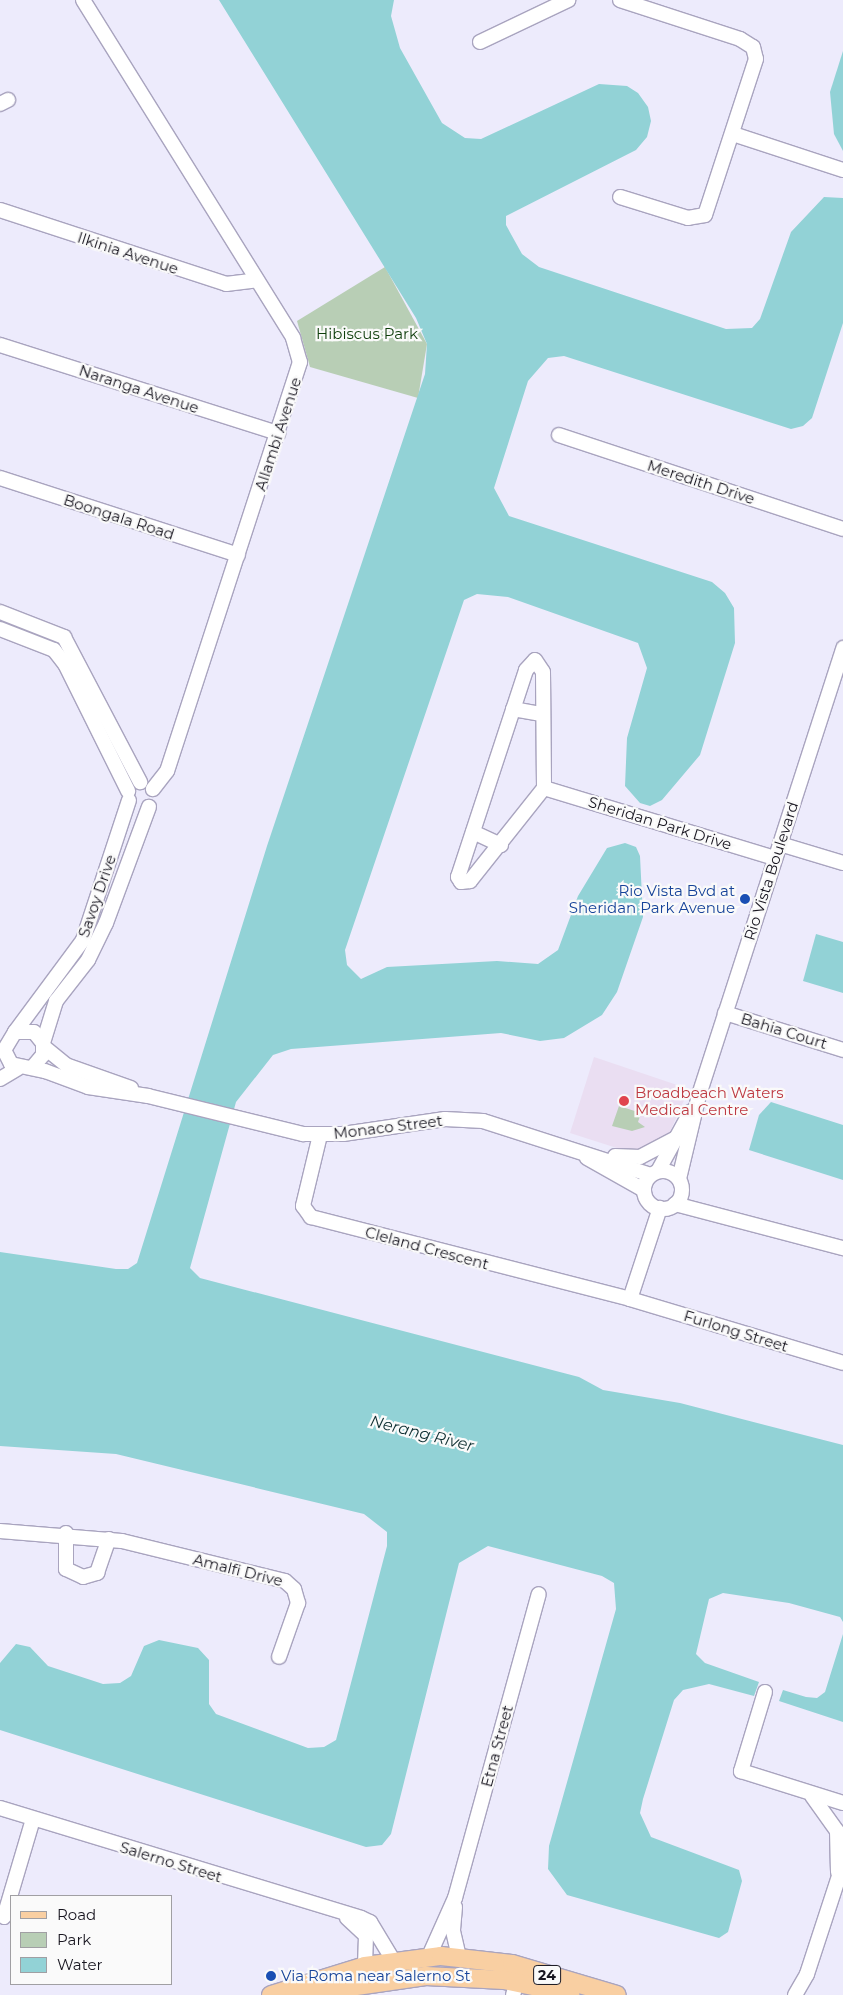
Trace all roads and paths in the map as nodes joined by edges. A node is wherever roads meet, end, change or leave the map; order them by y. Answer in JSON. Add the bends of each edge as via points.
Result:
{"nodes":[{"id":1,"x":83,"y":0,"type":"edge"},
{"id":2,"x":568,"y":0,"type":"edge"},
{"id":3,"x":620,"y":0,"type":"edge"},
{"id":4,"x":480,"y":42,"type":"dead end"},
{"id":5,"x":733,"y":134,"type":"junction"},
{"id":6,"x":843,"y":170,"type":"edge"},
{"id":7,"x":620,"y":197,"type":"dead end"},
{"id":8,"x":0,"y":210,"type":"edge"},
{"id":9,"x":257,"y":280,"type":"junction"},
{"id":10,"x":0,"y":344,"type":"edge"},
{"id":11,"x":278,"y":433,"type":"junction"},
{"id":12,"x":559,"y":435,"type":"dead end"},
{"id":13,"x":0,"y":478,"type":"edge"},
{"id":14,"x":843,"y":529,"type":"edge"},
{"id":15,"x":238,"y":556,"type":"junction"},
{"id":16,"x":0,"y":612,"type":"edge"},
{"id":17,"x":0,"y":629,"type":"edge"},
{"id":18,"x":843,"y":648,"type":"edge"},
{"id":19,"x":839,"y":674,"type":"edge"},
{"id":20,"x":513,"y":710,"type":"junction"},
{"id":21,"x":542,"y":714,"type":"junction"},
{"id":22,"x":127,"y":756,"type":"junction"},
{"id":23,"x":113,"y":762,"type":"junction"},
{"id":24,"x":140,"y":782,"type":"junction"},
{"id":25,"x":544,"y":788,"type":"junction"},
{"id":26,"x":153,"y":789,"type":"junction"},
{"id":27,"x":128,"y":795,"type":"junction"},
{"id":28,"x":149,"y":806,"type":"junction"},
{"id":29,"x":473,"y":832,"type":"junction"},
{"id":30,"x":780,"y":844,"type":"junction"},
{"id":31,"x":501,"y":845,"type":"junction"},
{"id":32,"x":775,"y":858,"type":"junction"},
{"id":33,"x":843,"y":863,"type":"edge"},
{"id":34,"x":725,"y":1013,"type":"junction"},
{"id":35,"x":15,"y":1032,"type":"junction"},
{"id":36,"x":43,"y":1045,"type":"junction"},
{"id":37,"x":843,"y":1050,"type":"edge"},
{"id":38,"x":2,"y":1053,"type":"edge"},
{"id":39,"x":25,"y":1068,"type":"junction"},
{"id":40,"x":0,"y":1078,"type":"edge"},
{"id":41,"x":699,"y":1095,"type":"junction"},
{"id":42,"x":148,"y":1096,"type":"junction"},
{"id":43,"x":285,"y":1131,"type":"junction"},
{"id":44,"x":320,"y":1135,"type":"junction"},
{"id":45,"x":678,"y":1137,"type":"junction"},
{"id":46,"x":570,"y":1148,"type":"junction"},
{"id":47,"x":314,"y":1157,"type":"junction"},
{"id":48,"x":605,"y":1157,"type":"junction"},
{"id":49,"x":655,"y":1173,"type":"junction"},
{"id":50,"x":680,"y":1185,"type":"junction"},
{"id":51,"x":644,"y":1190,"type":"junction"},
{"id":52,"x":675,"y":1204,"type":"junction"},
{"id":53,"x":660,"y":1208,"type":"junction"},
{"id":54,"x":730,"y":1215,"type":"junction"},
{"id":55,"x":843,"y":1248,"type":"edge"},
{"id":56,"x":630,"y":1299,"type":"junction"},
{"id":57,"x":843,"y":1363,"type":"edge"},
{"id":58,"x":0,"y":1531,"type":"edge"},
{"id":59,"x":66,"y":1534,"type":"junction"},
{"id":60,"x":108,"y":1539,"type":"junction"},
{"id":61,"x":539,"y":1594,"type":"dead end"},
{"id":62,"x":279,"y":1657,"type":"dead end"},
{"id":63,"x":765,"y":1692,"type":"dead end"},
{"id":64,"x":809,"y":1793,"type":"junction"},
{"id":65,"x":843,"y":1803,"type":"edge"},
{"id":66,"x":0,"y":1808,"type":"edge"},
{"id":67,"x":33,"y":1819,"type":"junction"},
{"id":68,"x":843,"y":1864,"type":"edge"},
{"id":69,"x":836,"y":1883,"type":"junction"},
{"id":70,"x":11,"y":1895,"type":"edge"},
{"id":71,"x":10,"y":1897,"type":"edge"},
{"id":72,"x":455,"y":1898,"type":"junction"},
{"id":73,"x":342,"y":1915,"type":"junction"},
{"id":74,"x":4,"y":1917,"type":"dead end"},
{"id":75,"x":429,"y":1956,"type":"junction"},
{"id":76,"x":459,"y":1956,"type":"junction"},
{"id":77,"x":393,"y":1960,"type":"junction"},
{"id":78,"x":369,"y":1965,"type":"junction"},
{"id":79,"x":807,"y":1974,"type":"junction"},
{"id":80,"x":395,"y":1979,"type":"junction"},
{"id":81,"x":515,"y":1988,"type":"edge"},
{"id":82,"x":271,"y":1995,"type":"edge"},
{"id":83,"x":294,"y":1995,"type":"edge"},
{"id":84,"x":576,"y":1995,"type":"edge"},
{"id":85,"x":616,"y":1995,"type":"edge"},
{"id":86,"x":795,"y":1995,"type":"edge"},
{"id":87,"x":806,"y":1995,"type":"edge"}],
"edges":[{"from":1,"to":9,"type":"street","name":"Allambi Avenue"},
{"from":2,"to":4,"type":"street"},
{"from":3,"to":5,"type":"street","via":[[740,39],[753,47],[755,66]]},
{"from":5,"to":6,"type":"street"},
{"from":5,"to":7,"type":"street","via":[[708,210],[701,218],[688,218]]},
{"from":8,"to":9,"type":"street","name":"Ilkinia Avenue","via":[[226,284]]},
{"from":9,"to":11,"type":"street","name":"Allambi Avenue","via":[[293,338],[300,362]]},
{"from":10,"to":11,"type":"street","name":"Naranga Avenue"},
{"from":11,"to":15,"type":"street","name":"Allambi Avenue"},
{"from":12,"to":14,"type":"street","name":"Meredith Drive"},
{"from":13,"to":15,"type":"street","name":"Boongala Road"},
{"from":15,"to":26,"type":"street","name":"Allambi Avenue","via":[[167,771]]},
{"from":16,"to":22,"type":"street","via":[[64,637]]},
{"from":17,"to":23,"type":"street","via":[[54,650]]},
{"from":18,"to":19,"type":"street","name":"Rio Vista Boulevard"},
{"from":19,"to":30,"type":"street","name":"Rio Vista Boulevard"},
{"from":20,"to":21,"type":"street"},
{"from":20,"to":21,"type":"street","via":[[528,665],[536,660],[543,672]]},
{"from":20,"to":29,"type":"street"},
{"from":21,"to":25,"type":"street"},
{"from":22,"to":23,"type":"street"},
{"from":22,"to":24,"type":"street"},
{"from":23,"to":27,"type":"street"},
{"from":24,"to":26,"type":"street"},
{"from":24,"to":27,"type":"street"},
{"from":25,"to":31,"type":"street"},
{"from":25,"to":32,"type":"street","name":"Sheridan Park Drive"},
{"from":26,"to":28,"type":"street","name":"Savoy Drive"},
{"from":27,"to":28,"type":"street","via":[[136,808]]},
{"from":27,"to":35,"type":"street","name":"Savoy Drive","via":[[83,940]]},
{"from":28,"to":36,"type":"street","name":"Savoy Drive","via":[[106,924],[88,960],[56,1001]]},
{"from":29,"to":31,"type":"street"},
{"from":29,"to":31,"type":"street","via":[[458,877],[461,882],[470,881]]},
{"from":30,"to":32,"type":"street","name":"Rio Vista Boulevard"},
{"from":30,"to":33,"type":"street"},
{"from":32,"to":34,"type":"street","name":"Rio Vista Boulevard"},
{"from":34,"to":37,"type":"street","name":"Bahia Court"},
{"from":34,"to":41,"type":"street","name":"Rio Vista Boulevard"},
{"from":35,"to":36,"type":"street","via":[[34,1032]]},
{"from":35,"to":38,"type":"street"},
{"from":36,"to":39,"type":"street","via":[[39,1063]]},
{"from":36,"to":42,"type":"street","name":"Monaco Street","via":[[71,1068]]},
{"from":38,"to":39,"type":"street"},
{"from":39,"to":40,"type":"street"},
{"from":39,"to":42,"type":"street","name":"Monaco Street","via":[[88,1088]]},
{"from":41,"to":45,"type":"street","name":"Rio Vista Boulevard"},
{"from":41,"to":50,"type":"street","name":"Rio Vista Boulevard"},
{"from":42,"to":43,"type":"street","name":"Monaco Street"},
{"from":43,"to":44,"type":"street","name":"Monaco Street"},
{"from":43,"to":47,"type":"street","via":[[305,1143]]},
{"from":44,"to":46,"type":"street","name":"Monaco Street","via":[[462,1120],[502,1124]]},
{"from":44,"to":47,"type":"street","name":"Cleland Crescent"},
{"from":45,"to":48,"type":"street","via":[[640,1157]]},
{"from":45,"to":49,"type":"street","name":"Rio Vista Boulevard"},
{"from":46,"to":48,"type":"street","name":"Monaco Street"},
{"from":46,"to":51,"type":"street","name":"Monaco Street"},
{"from":47,"to":56,"type":"street","name":"Cleland Crescent","via":[[303,1206],[311,1217]]},
{"from":48,"to":49,"type":"street","name":"Monaco Street"},
{"from":49,"to":50,"type":"street"},
{"from":49,"to":51,"type":"street"},
{"from":50,"to":52,"type":"street"},
{"from":50,"to":54,"type":"street"},
{"from":51,"to":53,"type":"street","via":[[649,1202]]},
{"from":52,"to":53,"type":"street"},
{"from":52,"to":54,"type":"street"},
{"from":53,"to":56,"type":"street"},
{"from":54,"to":55,"type":"street"},
{"from":56,"to":57,"type":"street","name":"Furlong Street"},
{"from":58,"to":59,"type":"street","name":"Amalfi Drive"},
{"from":59,"to":60,"type":"street","name":"Amalfi Drive"},
{"from":59,"to":60,"type":"street","via":[[66,1569],[83,1577],[97,1573]]},
{"from":60,"to":62,"type":"street","name":"Amalfi Drive","via":[[288,1582],[298,1603]]},
{"from":61,"to":72,"type":"street","name":"Etna Street"},
{"from":63,"to":64,"type":"street","via":[[741,1771]]},
{"from":64,"to":65,"type":"street"},
{"from":64,"to":69,"type":"street","via":[[826,1809],[838,1831],[840,1858]]},
{"from":66,"to":67,"type":"street","name":"Salerno Street"},
{"from":67,"to":70,"type":"street"},
{"from":67,"to":73,"type":"street","name":"Salerno Street"},
{"from":68,"to":69,"type":"street"},
{"from":69,"to":79,"type":"street"},
{"from":71,"to":74,"type":"street"},
{"from":72,"to":75,"type":"street","name":"Etna Street"},
{"from":72,"to":76,"type":"street","name":"Etna Street","via":[[453,1931]]},
{"from":73,"to":77,"type":"street","name":"Salerno Street","via":[[370,1922]]},
{"from":73,"to":78,"type":"street","name":"Salerno Street","via":[[358,1925],[367,1948]]},
{"from":75,"to":76,"type":"main road","number":"24"},
{"from":75,"to":77,"type":"main road","number":"24"},
{"from":76,"to":85,"type":"main road","number":"24"},
{"from":77,"to":78,"type":"main road","number":"24"},
{"from":78,"to":80,"type":"street"},
{"from":78,"to":82,"type":"main road","number":"24"},
{"from":79,"to":86,"type":"street"},
{"from":79,"to":87,"type":"street"},
{"from":80,"to":81,"type":"main road","number":"24","via":[[493,1978]]},
{"from":80,"to":83,"type":"main road","number":"24"},
{"from":81,"to":84,"type":"main road","number":"24"}]}
